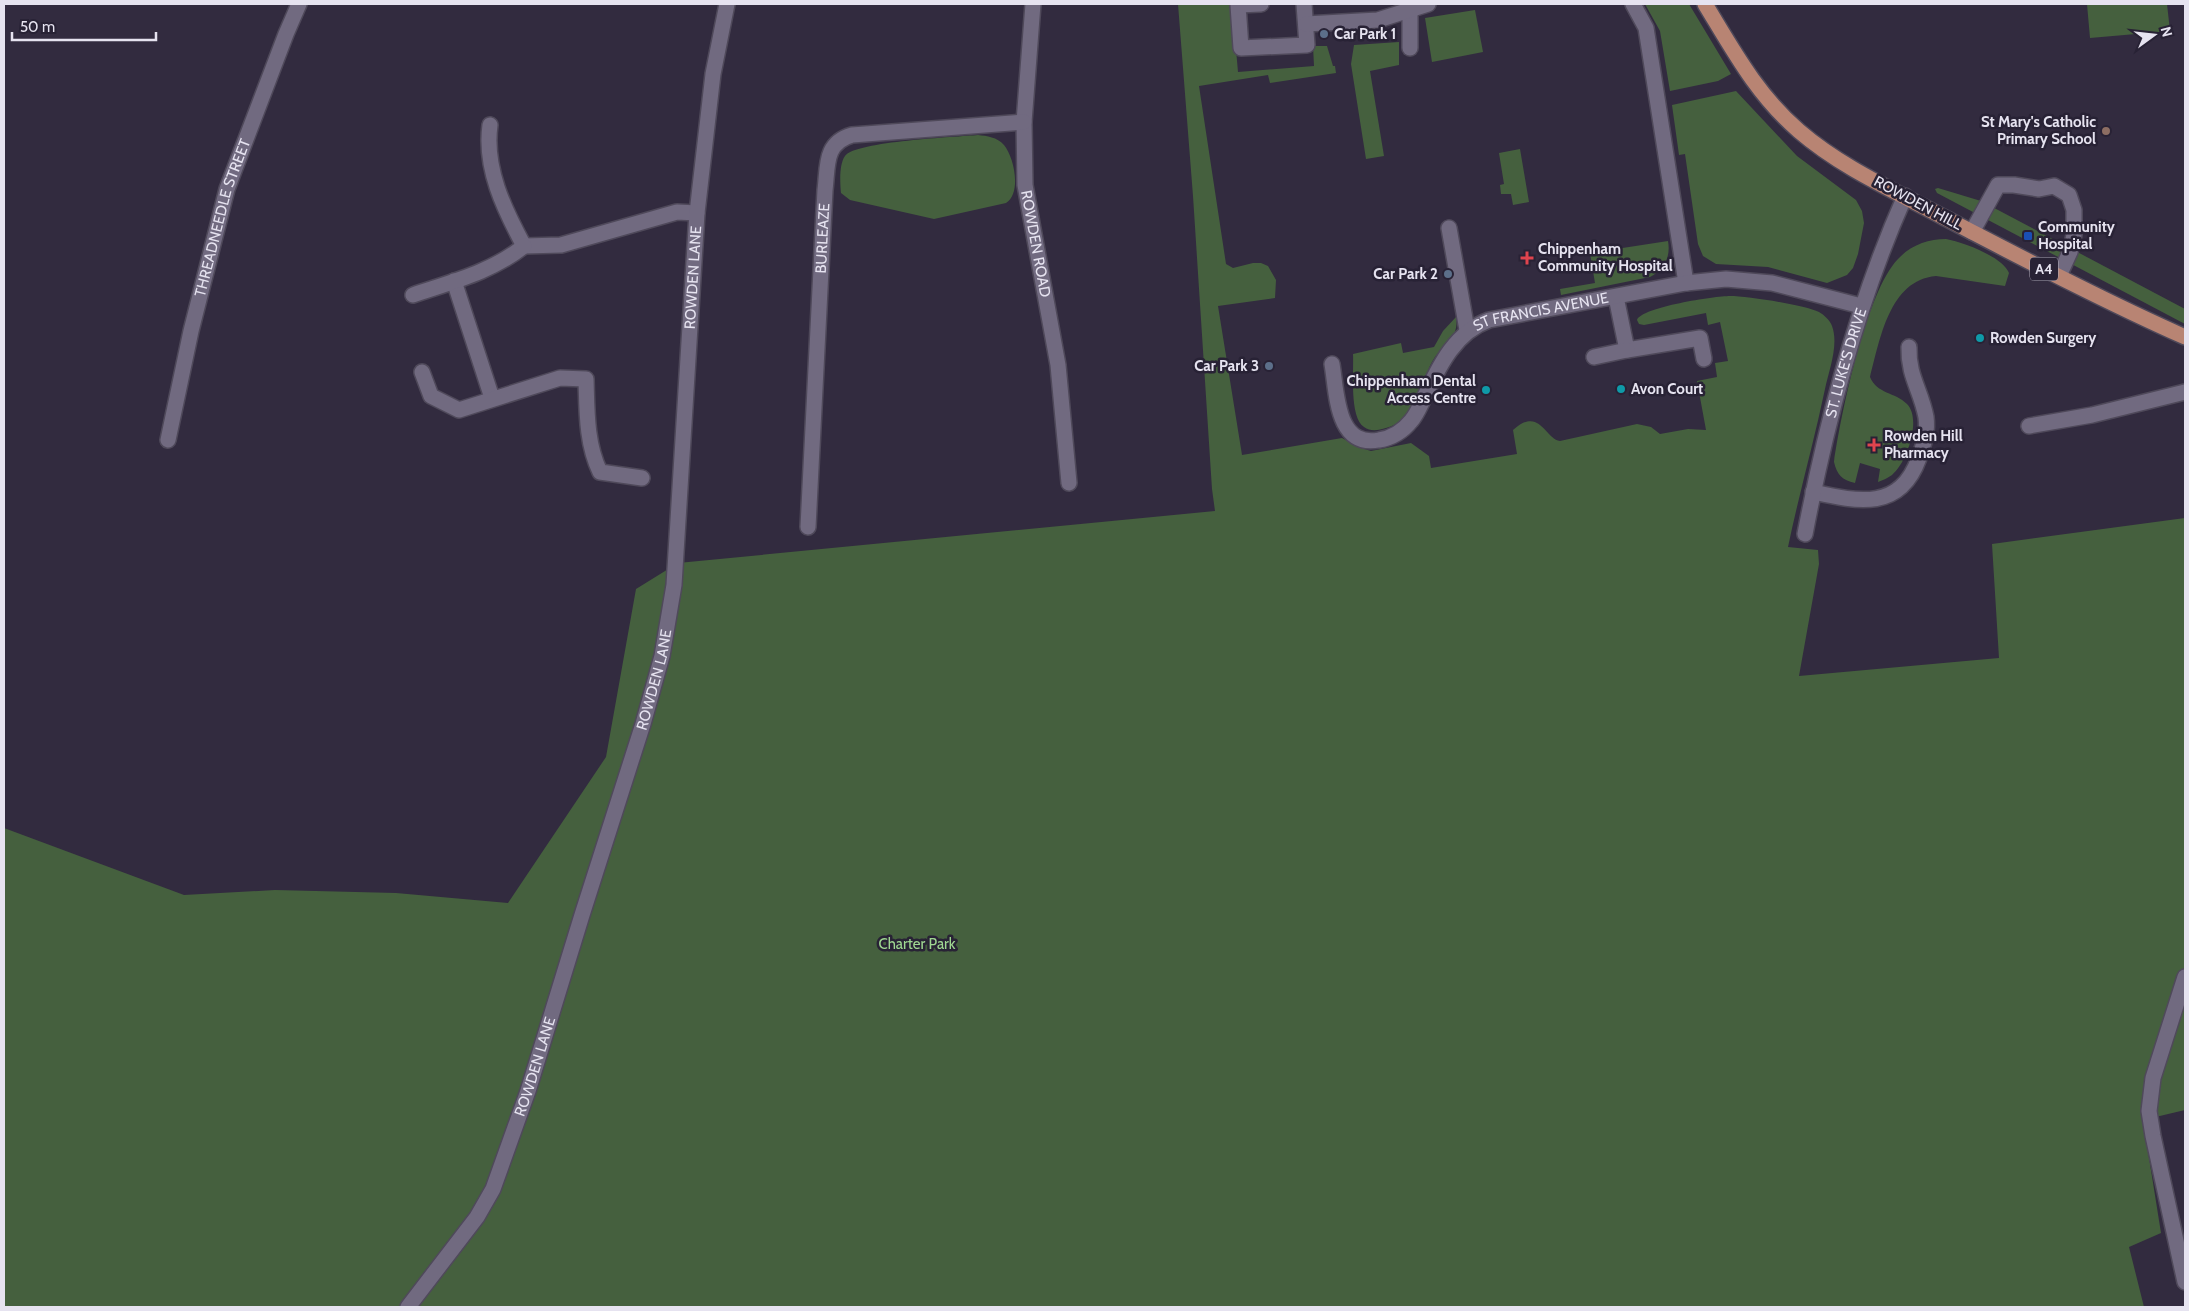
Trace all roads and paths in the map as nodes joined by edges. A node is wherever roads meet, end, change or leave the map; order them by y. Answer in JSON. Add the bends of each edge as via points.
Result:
{"nodes":[{"id":1,"x":299,"y":4,"type":"edge"},
{"id":2,"x":727,"y":4,"type":"edge"},
{"id":3,"x":1033,"y":4,"type":"edge"},
{"id":4,"x":1261,"y":4,"type":"edge"},
{"id":5,"x":1304,"y":4,"type":"edge"},
{"id":6,"x":1428,"y":4,"type":"edge"},
{"id":7,"x":1633,"y":4,"type":"edge"},
{"id":8,"x":1705,"y":4,"type":"edge"},
{"id":9,"x":1409,"y":7,"type":"edge"},
{"id":10,"x":1306,"y":24,"type":"junction"},
{"id":11,"x":1410,"y":48,"type":"dead end"},
{"id":12,"x":1024,"y":122,"type":"junction"},
{"id":13,"x":490,"y":125,"type":"dead end"},
{"id":14,"x":1905,"y":196,"type":"junction"},
{"id":15,"x":697,"y":213,"type":"junction"},
{"id":16,"x":1449,"y":228,"type":"dead end"},
{"id":17,"x":1972,"y":232,"type":"junction"},
{"id":18,"x":524,"y":246,"type":"junction"},
{"id":19,"x":2059,"y":276,"type":"junction"},
{"id":20,"x":454,"y":281,"type":"junction"},
{"id":21,"x":1686,"y":283,"type":"junction"},
{"id":22,"x":412,"y":295,"type":"dead end"},
{"id":23,"x":1616,"y":297,"type":"junction"},
{"id":24,"x":1861,"y":306,"type":"junction"},
{"id":25,"x":1467,"y":330,"type":"junction"},
{"id":26,"x":2185,"y":337,"type":"edge"},
{"id":27,"x":1909,"y":347,"type":"dead end"},
{"id":28,"x":1627,"y":350,"type":"junction"},
{"id":29,"x":1594,"y":357,"type":"dead end"},
{"id":30,"x":1704,"y":359,"type":"dead end"},
{"id":31,"x":1332,"y":364,"type":"dead end"},
{"id":32,"x":422,"y":372,"type":"dead end"},
{"id":33,"x":2185,"y":392,"type":"edge"},
{"id":34,"x":492,"y":398,"type":"junction"},
{"id":35,"x":2029,"y":426,"type":"dead end"},
{"id":36,"x":168,"y":440,"type":"dead end"},
{"id":37,"x":642,"y":478,"type":"dead end"},
{"id":38,"x":1069,"y":483,"type":"dead end"},
{"id":39,"x":1813,"y":492,"type":"junction"},
{"id":40,"x":808,"y":527,"type":"dead end"},
{"id":41,"x":1805,"y":534,"type":"dead end"},
{"id":42,"x":2185,"y":977,"type":"edge"},
{"id":43,"x":2185,"y":1282,"type":"edge"},
{"id":44,"x":408,"y":1307,"type":"edge"}],
"edges":[{"from":1,"to":36,"type":"street","name":"THREADNEEDLE STREET","via":[[227,189],[191,331]]},
{"from":2,"to":15,"type":"street","name":"ROWDEN LANE","via":[[713,74]]},
{"from":3,"to":12,"type":"street","name":"ROWDEN ROAD"},
{"from":4,"to":10,"type":"street","via":[[1238,5],[1241,48],[1306,45]]},
{"from":5,"to":10,"type":"street"},
{"from":6,"to":9,"type":"street"},
{"from":7,"to":21,"type":"street","via":[[1646,28]]},
{"from":8,"to":14,"type":"main road","name":"ROWDEN HILL","number":"A4","via":[[1744,70],[1780,112],[1838,160]]},
{"from":9,"to":10,"type":"street","via":[[1378,20]]},
{"from":9,"to":11,"type":"street"},
{"from":12,"to":38,"type":"street","name":"ROWDEN ROAD","via":[[1025,184],[1058,365]]},
{"from":12,"to":40,"type":"street","name":"BURLEAZE","via":[[852,135],[837,141],[832,147],[825,190]]},
{"from":13,"to":18,"type":"street","via":[[487,146],[495,181]]},
{"from":14,"to":17,"type":"main road","name":"ROWDEN HILL","number":"A4"},
{"from":14,"to":24,"type":"street","name":"ST. LUKE'S DRIVE"},
{"from":15,"to":18,"type":"street","via":[[677,212],[560,245]]},
{"from":15,"to":44,"type":"street","name":"ROWDEN LANE","via":[[674,584],[659,664],[528,1091],[493,1189],[478,1217]]},
{"from":16,"to":25,"type":"street"},
{"from":17,"to":19,"type":"main road","name":"ROWDEN HILL","number":"A4"},
{"from":17,"to":19,"type":"street","via":[[1998,186],[2014,184],[2039,189],[2060,188],[2072,200],[2075,220],[2070,252]]},
{"from":18,"to":20,"type":"street","via":[[511,257]]},
{"from":19,"to":26,"type":"main road","name":"ROWDEN HILL","number":"A4"},
{"from":20,"to":22,"type":"street"},
{"from":20,"to":34,"type":"street"},
{"from":21,"to":23,"type":"street","name":"ST FRANCIS AVENUE"},
{"from":21,"to":24,"type":"street","name":"ST FRANCIS AVENUE","via":[[1726,279],[1772,283]]},
{"from":23,"to":25,"type":"street","name":"ST FRANCIS AVENUE","via":[[1505,317]]},
{"from":23,"to":28,"type":"street"},
{"from":24,"to":39,"type":"street","name":"ST. LUKE'S DRIVE"},
{"from":25,"to":31,"type":"street","name":"ST FRANCIS AVENUE","via":[[1449,352],[1412,420],[1400,432],[1383,439],[1358,438],[1346,429],[1340,414]]},
{"from":27,"to":39,"type":"street","via":[[1908,363],[1922,398],[1926,419],[1925,440],[1908,480],[1899,490],[1886,496],[1866,499]]},
{"from":28,"to":29,"type":"street"},
{"from":28,"to":30,"type":"street","via":[[1700,338]]},
{"from":32,"to":34,"type":"street","via":[[431,396],[459,410]]},
{"from":33,"to":35,"type":"street","via":[[2092,415]]},
{"from":34,"to":37,"type":"street","via":[[560,378],[586,379],[589,430],[594,459],[600,472]]},
{"from":39,"to":41,"type":"street","name":"ST. LUKE'S DRIVE"},
{"from":42,"to":43,"type":"street","via":[[2153,1078],[2149,1111]]}]}
